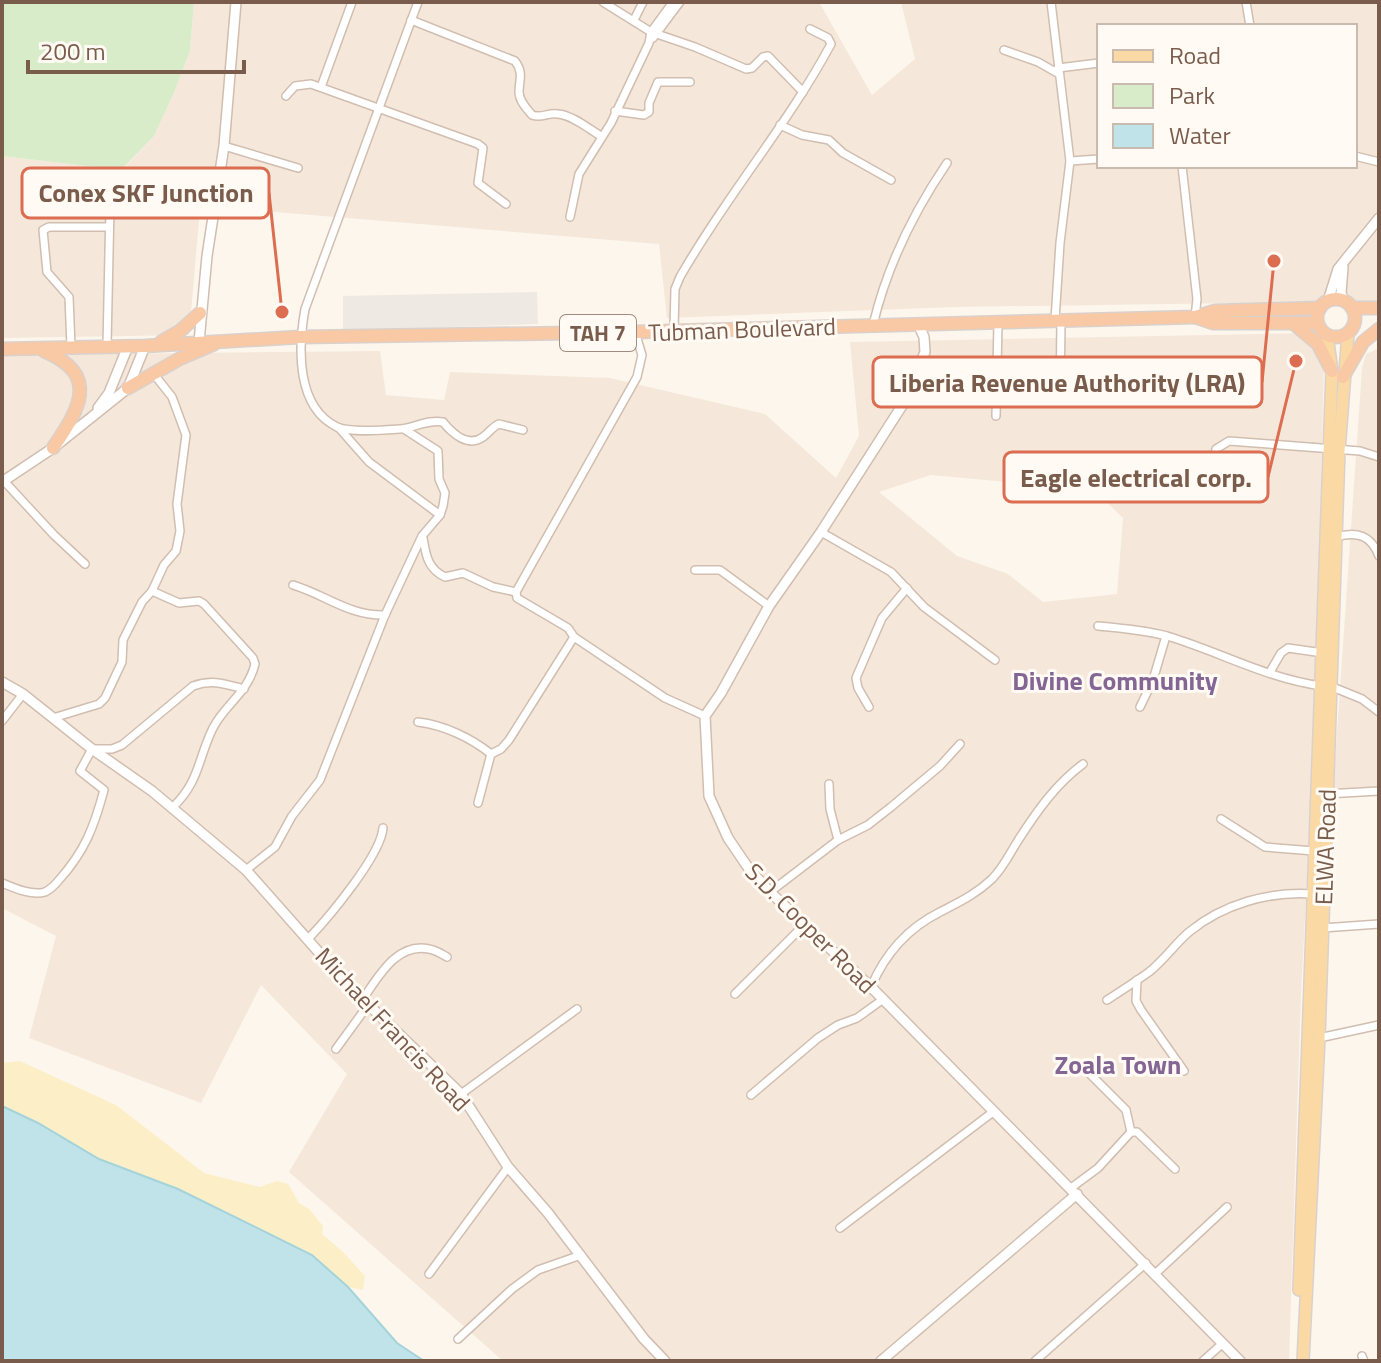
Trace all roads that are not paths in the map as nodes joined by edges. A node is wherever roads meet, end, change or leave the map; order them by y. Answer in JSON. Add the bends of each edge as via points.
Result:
{"nodes":[{"id":1,"x":236,"y":2,"type":"edge"},
{"id":2,"x":352,"y":2,"type":"edge"},
{"id":3,"x":418,"y":2,"type":"edge"},
{"id":4,"x":603,"y":2,"type":"edge"},
{"id":5,"x":643,"y":2,"type":"edge"},
{"id":6,"x":673,"y":2,"type":"edge"},
{"id":7,"x":680,"y":2,"type":"edge"},
{"id":8,"x":1051,"y":2,"type":"edge"},
{"id":9,"x":1246,"y":2,"type":"edge"},
{"id":10,"x":411,"y":20,"type":"junction"},
{"id":11,"x":634,"y":20,"type":"junction"},
{"id":12,"x":1250,"y":24,"type":"edge"},
{"id":13,"x":810,"y":29,"type":"dead end"},
{"id":14,"x":653,"y":34,"type":"junction"},
{"id":15,"x":1004,"y":50,"type":"dead end"},
{"id":16,"x":1097,"y":63,"type":"edge"},
{"id":17,"x":1059,"y":71,"type":"junction"},
{"id":18,"x":690,"y":82,"type":"dead end"},
{"id":19,"x":321,"y":87,"type":"junction"},
{"id":20,"x":803,"y":92,"type":"junction"},
{"id":21,"x":286,"y":96,"type":"dead end"},
{"id":22,"x":376,"y":109,"type":"junction"},
{"id":23,"x":615,"y":111,"type":"junction"},
{"id":24,"x":780,"y":125,"type":"junction"},
{"id":25,"x":601,"y":136,"type":"junction"},
{"id":26,"x":224,"y":146,"type":"junction"},
{"id":27,"x":1357,"y":156,"type":"edge"},
{"id":28,"x":1097,"y":159,"type":"edge"},
{"id":29,"x":1070,"y":161,"type":"junction"},
{"id":30,"x":1379,"y":162,"type":"edge"},
{"id":31,"x":947,"y":163,"type":"dead end"},
{"id":32,"x":298,"y":168,"type":"dead end"},
{"id":33,"x":1182,"y":168,"type":"edge"},
{"id":34,"x":891,"y":180,"type":"dead end"},
{"id":35,"x":506,"y":204,"type":"dead end"},
{"id":36,"x":110,"y":206,"type":"dead end"},
{"id":37,"x":570,"y":217,"type":"dead end"},
{"id":38,"x":1379,"y":218,"type":"edge"},
{"id":39,"x":109,"y":227,"type":"junction"},
{"id":40,"x":1344,"y":263,"type":"junction"},
{"id":41,"x":1324,"y":304,"type":"junction"},
{"id":42,"x":1348,"y":305,"type":"junction"},
{"id":43,"x":1379,"y":308,"type":"edge"},
{"id":44,"x":200,"y":313,"type":"junction"},
{"id":45,"x":1195,"y":317,"type":"junction"},
{"id":46,"x":1058,"y":320,"type":"junction"},
{"id":47,"x":998,"y":322,"type":"junction"},
{"id":48,"x":1379,"y":322,"type":"edge"},
{"id":49,"x":1293,"y":323,"type":"junction"},
{"id":50,"x":1317,"y":323,"type":"junction"},
{"id":51,"x":918,"y":324,"type":"junction"},
{"id":52,"x":873,"y":325,"type":"junction"},
{"id":53,"x":1351,"y":329,"type":"junction"},
{"id":54,"x":1379,"y":329,"type":"edge"},
{"id":55,"x":674,"y":330,"type":"junction"},
{"id":56,"x":635,"y":332,"type":"junction"},
{"id":57,"x":1327,"y":335,"type":"junction"},
{"id":58,"x":300,"y":337,"type":"junction"},
{"id":59,"x":221,"y":341,"type":"junction"},
{"id":60,"x":199,"y":342,"type":"junction"},
{"id":61,"x":150,"y":345,"type":"junction"},
{"id":62,"x":107,"y":346,"type":"junction"},
{"id":63,"x":128,"y":346,"type":"junction"},
{"id":64,"x":71,"y":347,"type":"junction"},
{"id":65,"x":2,"y":349,"type":"edge"},
{"id":66,"x":38,"y":349,"type":"junction"},
{"id":67,"x":153,"y":373,"type":"junction"},
{"id":68,"x":1338,"y":374,"type":"junction"},
{"id":69,"x":128,"y":388,"type":"junction"},
{"id":70,"x":1060,"y":402,"type":"dead end"},
{"id":71,"x":996,"y":416,"type":"dead end"},
{"id":72,"x":92,"y":417,"type":"junction"},
{"id":73,"x":339,"y":428,"type":"junction"},
{"id":74,"x":404,"y":429,"type":"junction"},
{"id":75,"x":523,"y":430,"type":"dead end"},
{"id":76,"x":53,"y":448,"type":"junction"},
{"id":77,"x":1333,"y":451,"type":"junction"},
{"id":78,"x":1379,"y":457,"type":"edge"},
{"id":79,"x":1213,"y":473,"type":"dead end"},
{"id":80,"x":3,"y":481,"type":"edge"},
{"id":81,"x":440,"y":515,"type":"junction"},
{"id":82,"x":821,"y":532,"type":"junction"},
{"id":83,"x":422,"y":536,"type":"junction"},
{"id":84,"x":1336,"y":537,"type":"junction"},
{"id":85,"x":1379,"y":556,"type":"edge"},
{"id":86,"x":85,"y":564,"type":"dead end"},
{"id":87,"x":695,"y":570,"type":"dead end"},
{"id":88,"x":293,"y":585,"type":"dead end"},
{"id":89,"x":907,"y":588,"type":"junction"},
{"id":90,"x":152,"y":591,"type":"junction"},
{"id":91,"x":516,"y":592,"type":"junction"},
{"id":92,"x":769,"y":606,"type":"junction"},
{"id":93,"x":385,"y":615,"type":"junction"},
{"id":94,"x":1098,"y":626,"type":"dead end"},
{"id":95,"x":1166,"y":636,"type":"junction"},
{"id":96,"x":574,"y":637,"type":"junction"},
{"id":97,"x":1323,"y":653,"type":"junction"},
{"id":98,"x":995,"y":660,"type":"dead end"},
{"id":99,"x":1270,"y":672,"type":"junction"},
{"id":100,"x":2,"y":682,"type":"edge"},
{"id":101,"x":1326,"y":686,"type":"junction"},
{"id":102,"x":244,"y":689,"type":"junction"},
{"id":103,"x":23,"y":694,"type":"junction"},
{"id":104,"x":869,"y":707,"type":"dead end"},
{"id":105,"x":1140,"y":707,"type":"dead end"},
{"id":106,"x":1379,"y":712,"type":"edge"},
{"id":107,"x":705,"y":716,"type":"junction"},
{"id":108,"x":53,"y":718,"type":"junction"},
{"id":109,"x":2,"y":721,"type":"edge"},
{"id":110,"x":418,"y":722,"type":"dead end"},
{"id":111,"x":960,"y":744,"type":"dead end"},
{"id":112,"x":92,"y":749,"type":"junction"},
{"id":113,"x":491,"y":754,"type":"junction"},
{"id":114,"x":1083,"y":764,"type":"dead end"},
{"id":115,"x":829,"y":784,"type":"dead end"},
{"id":116,"x":1379,"y":791,"type":"edge"},
{"id":117,"x":1326,"y":794,"type":"junction"},
{"id":118,"x":478,"y":803,"type":"dead end"},
{"id":119,"x":173,"y":807,"type":"junction"},
{"id":120,"x":1221,"y":819,"type":"dead end"},
{"id":121,"x":383,"y":828,"type":"dead end"},
{"id":122,"x":838,"y":840,"type":"junction"},
{"id":123,"x":1314,"y":851,"type":"junction"},
{"id":124,"x":246,"y":870,"type":"junction"},
{"id":125,"x":2,"y":883,"type":"edge"},
{"id":126,"x":770,"y":892,"type":"junction"},
{"id":127,"x":1313,"y":894,"type":"junction"},
{"id":128,"x":1379,"y":924,"type":"edge"},
{"id":129,"x":804,"y":925,"type":"junction"},
{"id":130,"x":1322,"y":928,"type":"junction"},
{"id":131,"x":309,"y":938,"type":"junction"},
{"id":132,"x":447,"y":957,"type":"dead end"},
{"id":133,"x":1137,"y":980,"type":"junction"},
{"id":134,"x":871,"y":987,"type":"junction"},
{"id":135,"x":735,"y":994,"type":"dead end"},
{"id":136,"x":882,"y":1000,"type":"junction"},
{"id":137,"x":1107,"y":1000,"type":"dead end"},
{"id":138,"x":365,"y":1003,"type":"junction"},
{"id":139,"x":577,"y":1009,"type":"dead end"},
{"id":140,"x":1379,"y":1025,"type":"edge"},
{"id":141,"x":1313,"y":1039,"type":"junction"},
{"id":142,"x":336,"y":1049,"type":"dead end"},
{"id":143,"x":1184,"y":1071,"type":"dead end"},
{"id":144,"x":1089,"y":1073,"type":"dead end"},
{"id":145,"x":461,"y":1094,"type":"junction"},
{"id":146,"x":751,"y":1095,"type":"dead end"},
{"id":147,"x":993,"y":1112,"type":"junction"},
{"id":148,"x":1131,"y":1132,"type":"junction"},
{"id":149,"x":508,"y":1167,"type":"junction"},
{"id":150,"x":1175,"y":1169,"type":"dead end"},
{"id":151,"x":1074,"y":1191,"type":"junction"},
{"id":152,"x":1227,"y":1207,"type":"dead end"},
{"id":153,"x":840,"y":1228,"type":"dead end"},
{"id":154,"x":581,"y":1255,"type":"junction"},
{"id":155,"x":1146,"y":1263,"type":"junction"},
{"id":156,"x":1156,"y":1273,"type":"junction"},
{"id":157,"x":429,"y":1274,"type":"dead end"},
{"id":158,"x":458,"y":1339,"type":"dead end"},
{"id":159,"x":1223,"y":1343,"type":"junction"},
{"id":160,"x":665,"y":1361,"type":"edge"},
{"id":161,"x":881,"y":1361,"type":"edge"},
{"id":162,"x":1035,"y":1361,"type":"edge"},
{"id":163,"x":1203,"y":1361,"type":"edge"},
{"id":164,"x":1240,"y":1361,"type":"edge"},
{"id":165,"x":1296,"y":1361,"type":"edge"},
{"id":166,"x":1303,"y":1361,"type":"edge"}],
"edges":[{"from":1,"to":26,"type":"street"},
{"from":2,"to":19,"type":"street"},
{"from":3,"to":10,"type":"street"},
{"from":4,"to":11,"type":"street"},
{"from":5,"to":11,"type":"street"},
{"from":6,"to":14,"type":"street"},
{"from":7,"to":14,"type":"street"},
{"from":8,"to":17,"type":"street"},
{"from":9,"to":12,"type":"street"},
{"from":10,"to":22,"type":"street"},
{"from":10,"to":25,"type":"street","via":[[515,61],[522,73],[521,100],[532,115],[562,115]]},
{"from":11,"to":14,"type":"street"},
{"from":13,"to":20,"type":"street","via":[[831,44]]},
{"from":14,"to":20,"type":"street","via":[[746,69],[768,56]]},
{"from":14,"to":23,"type":"street"},
{"from":15,"to":17,"type":"street"},
{"from":16,"to":17,"type":"street"},
{"from":17,"to":29,"type":"street"},
{"from":18,"to":23,"type":"street","via":[[658,82],[644,115]]},
{"from":19,"to":21,"type":"street","via":[[304,83]]},
{"from":19,"to":22,"type":"street"},
{"from":20,"to":24,"type":"street"},
{"from":22,"to":35,"type":"street","via":[[478,144],[484,154],[478,183]]},
{"from":22,"to":58,"type":"street","via":[[305,309]]},
{"from":23,"to":25,"type":"street"},
{"from":24,"to":34,"type":"street","via":[[829,140]]},
{"from":24,"to":55,"type":"street","via":[[680,277]]},
{"from":25,"to":37,"type":"street","via":[[579,174]]},
{"from":26,"to":32,"type":"street"},
{"from":26,"to":44,"type":"street"},
{"from":27,"to":30,"type":"street"},
{"from":28,"to":29,"type":"street"},
{"from":29,"to":46,"type":"street"},
{"from":31,"to":52,"type":"street","via":[[896,253]]},
{"from":33,"to":45,"type":"street"},
{"from":36,"to":39,"type":"street"},
{"from":38,"to":40,"type":"street"},
{"from":39,"to":62,"type":"street"},
{"from":39,"to":64,"type":"street","via":[[43,230],[47,272],[69,297]]},
{"from":40,"to":41,"type":"street"},
{"from":40,"to":42,"type":"street","via":[[1341,293]]},
{"from":41,"to":42,"type":"highway"},
{"from":41,"to":45,"type":"highway","name":"Tubman Boulevard","number":"TAH 7"},
{"from":41,"to":50,"type":"highway"},
{"from":42,"to":43,"type":"highway"},
{"from":42,"to":53,"type":"highway"},
{"from":44,"to":60,"type":"street"},
{"from":44,"to":61,"type":"highway","via":[[180,331]]},
{"from":45,"to":46,"type":"highway","name":"Tubman Boulevard","number":"TAH 7"},
{"from":45,"to":49,"type":"highway","name":"Tubman Boulevard","number":"TAH 7","via":[[1213,323]]},
{"from":46,"to":47,"type":"highway","name":"Tubman Boulevard","number":"TAH 7"},
{"from":46,"to":70,"type":"street"},
{"from":47,"to":51,"type":"highway","name":"Tubman Boulevard","number":"TAH 7"},
{"from":47,"to":71,"type":"street"},
{"from":48,"to":53,"type":"highway"},
{"from":49,"to":50,"type":"highway","name":"Tubman Boulevard","number":"TAH 7"},
{"from":49,"to":68,"type":"highway","via":[[1318,344]]},
{"from":50,"to":57,"type":"highway"},
{"from":51,"to":52,"type":"highway","name":"Tubman Boulevard","number":"TAH 7"},
{"from":51,"to":82,"type":"street","via":[[925,352],[905,401]]},
{"from":52,"to":55,"type":"highway","name":"Tubman Boulevard","number":"TAH 7"},
{"from":53,"to":57,"type":"highway","via":[[1338,337]]},
{"from":53,"to":68,"type":"main road","name":"ELWA Road"},
{"from":54,"to":68,"type":"highway"},
{"from":55,"to":56,"type":"highway","name":"Tubman Boulevard","number":"TAH 7"},
{"from":56,"to":58,"type":"highway","name":"Tubman Boulevard","number":"TAH 7"},
{"from":56,"to":91,"type":"street","via":[[642,355],[637,377]]},
{"from":57,"to":68,"type":"main road","name":"ELWA Road"},
{"from":58,"to":59,"type":"highway","name":"Tubman Boulevard","number":"TAH 7"},
{"from":58,"to":73,"type":"street","via":[[311,405]]},
{"from":59,"to":60,"type":"highway","name":"Tubman Boulevard","number":"TAH 7"},
{"from":59,"to":67,"type":"highway"},
{"from":60,"to":61,"type":"highway","name":"Tubman Boulevard","number":"TAH 7"},
{"from":61,"to":63,"type":"highway","name":"Tubman Boulevard","number":"TAH 7"},
{"from":61,"to":69,"type":"street"},
{"from":62,"to":63,"type":"highway","name":"Tubman Boulevard","number":"TAH 7"},
{"from":62,"to":64,"type":"highway","name":"Tubman Boulevard","number":"TAH 7"},
{"from":63,"to":72,"type":"street","via":[[109,393]]},
{"from":64,"to":66,"type":"highway","name":"Tubman Boulevard","number":"TAH 7"},
{"from":65,"to":66,"type":"highway","name":"Tubman Boulevard","number":"TAH 7"},
{"from":66,"to":76,"type":"highway","via":[[57,356],[78,378],[77,413]]},
{"from":67,"to":69,"type":"highway"},
{"from":67,"to":90,"type":"street","via":[[172,397],[186,435],[176,551]]},
{"from":68,"to":77,"type":"main road","name":"ELWA Road"},
{"from":69,"to":72,"type":"street"},
{"from":72,"to":76,"type":"street"},
{"from":73,"to":74,"type":"street"},
{"from":73,"to":81,"type":"street","via":[[369,462]]},
{"from":74,"to":75,"type":"street","via":[[443,422],[453,434],[470,440],[482,439],[499,424]]},
{"from":74,"to":81,"type":"street","via":[[438,451],[445,493]]},
{"from":76,"to":80,"type":"street"},
{"from":77,"to":78,"type":"street"},
{"from":77,"to":79,"type":"street","via":[[1229,441],[1216,449]]},
{"from":77,"to":84,"type":"main road","name":"ELWA Road"},
{"from":77,"to":97,"type":"main road","name":"ELWA Road"},
{"from":80,"to":86,"type":"street"},
{"from":81,"to":83,"type":"street"},
{"from":82,"to":89,"type":"street","via":[[891,572]]},
{"from":82,"to":92,"type":"street"},
{"from":83,"to":91,"type":"street","via":[[434,572],[445,577],[463,573]]},
{"from":83,"to":93,"type":"street"},
{"from":84,"to":85,"type":"street","via":[[1363,535]]},
{"from":84,"to":101,"type":"main road","name":"ELWA Road"},
{"from":87,"to":92,"type":"street","via":[[720,570]]},
{"from":88,"to":93,"type":"street","via":[[359,614]]},
{"from":89,"to":98,"type":"street"},
{"from":89,"to":104,"type":"street","via":[[882,618],[856,678]]},
{"from":90,"to":102,"type":"street","via":[[179,603],[204,604],[253,658]]},
{"from":90,"to":108,"type":"street","via":[[123,640],[122,662],[105,698]]},
{"from":91,"to":96,"type":"street","via":[[517,598],[568,628]]},
{"from":92,"to":107,"type":"street"},
{"from":93,"to":124,"type":"street","via":[[320,780],[275,847]]},
{"from":94,"to":95,"type":"street"},
{"from":95,"to":99,"type":"street"},
{"from":95,"to":105,"type":"street"},
{"from":96,"to":107,"type":"street","via":[[665,698]]},
{"from":96,"to":113,"type":"street","via":[[509,740]]},
{"from":97,"to":99,"type":"street","via":[[1288,648]]},
{"from":97,"to":101,"type":"main road","name":"ELWA Road"},
{"from":99,"to":101,"type":"street"},
{"from":100,"to":103,"type":"street","name":"Michael Francis Road"},
{"from":101,"to":106,"type":"street","via":[[1362,699]]},
{"from":101,"to":117,"type":"main road","name":"ELWA Road"},
{"from":101,"to":123,"type":"main road","name":"ELWA Road"},
{"from":102,"to":112,"type":"street","via":[[205,681],[122,745]]},
{"from":102,"to":119,"type":"street","via":[[213,729],[199,769]]},
{"from":103,"to":108,"type":"street","name":"Michael Francis Road"},
{"from":103,"to":109,"type":"street"},
{"from":107,"to":126,"type":"street","name":"S.D. Cooper Road","via":[[709,796],[728,838]]},
{"from":108,"to":112,"type":"street","name":"Michael Francis Road"},
{"from":110,"to":113,"type":"street","via":[[461,736]]},
{"from":111,"to":122,"type":"street","via":[[891,807]]},
{"from":112,"to":119,"type":"street","name":"Michael Francis Road"},
{"from":112,"to":125,"type":"street","via":[[80,771],[104,790],[77,859],[45,891]]},
{"from":113,"to":118,"type":"street"},
{"from":114,"to":134,"type":"street","via":[[1066,776],[993,878],[965,901],[927,919],[892,949]]},
{"from":115,"to":122,"type":"street"},
{"from":116,"to":117,"type":"street"},
{"from":117,"to":130,"type":"main road","name":"ELWA Road"},
{"from":119,"to":124,"type":"street","name":"Michael Francis Road"},
{"from":120,"to":123,"type":"street","via":[[1265,847]]},
{"from":121,"to":131,"type":"street","via":[[380,844]]},
{"from":122,"to":126,"type":"street"},
{"from":123,"to":127,"type":"main road","name":"ELWA Road"},
{"from":124,"to":131,"type":"street","name":"Michael Francis Road"},
{"from":126,"to":129,"type":"street","name":"S.D. Cooper Road"},
{"from":127,"to":133,"type":"street","via":[[1268,896],[1235,905],[1196,927]]},
{"from":127,"to":141,"type":"main road","name":"ELWA Road"},
{"from":128,"to":130,"type":"street"},
{"from":129,"to":134,"type":"street","name":"S.D. Cooper Road"},
{"from":129,"to":135,"type":"street"},
{"from":130,"to":141,"type":"main road","name":"ELWA Road"},
{"from":131,"to":138,"type":"street","name":"Michael Francis Road"},
{"from":132,"to":138,"type":"street","via":[[429,949],[390,960]]},
{"from":133,"to":137,"type":"street"},
{"from":133,"to":143,"type":"street","via":[[1136,1001]]},
{"from":134,"to":136,"type":"street","name":"S.D. Cooper Road"},
{"from":136,"to":146,"type":"street","via":[[818,1038]]},
{"from":136,"to":147,"type":"street","name":"S.D. Cooper Road"},
{"from":138,"to":142,"type":"street"},
{"from":138,"to":145,"type":"street","name":"Michael Francis Road"},
{"from":139,"to":145,"type":"street"},
{"from":140,"to":141,"type":"street"},
{"from":141,"to":165,"type":"main road","name":"ELWA Road"},
{"from":141,"to":166,"type":"main road","name":"ELWA Road"},
{"from":144,"to":148,"type":"street","via":[[1123,1105]]},
{"from":145,"to":149,"type":"street","name":"Michael Francis Road"},
{"from":147,"to":151,"type":"street","name":"S.D. Cooper Road"},
{"from":147,"to":153,"type":"street"},
{"from":148,"to":150,"type":"street"},
{"from":148,"to":151,"type":"street"},
{"from":149,"to":154,"type":"street","name":"Michael Francis Road"},
{"from":149,"to":157,"type":"street"},
{"from":151,"to":155,"type":"street","name":"S.D. Cooper Road"},
{"from":151,"to":161,"type":"street"},
{"from":152,"to":156,"type":"street"},
{"from":154,"to":158,"type":"street","via":[[538,1270]]},
{"from":154,"to":160,"type":"street","name":"Michael Francis Road"},
{"from":155,"to":156,"type":"street","name":"S.D. Cooper Road"},
{"from":155,"to":162,"type":"street"},
{"from":156,"to":159,"type":"street","name":"S.D. Cooper Road"},
{"from":159,"to":163,"type":"street"},
{"from":159,"to":164,"type":"street","name":"S.D. Cooper Road"}]}
